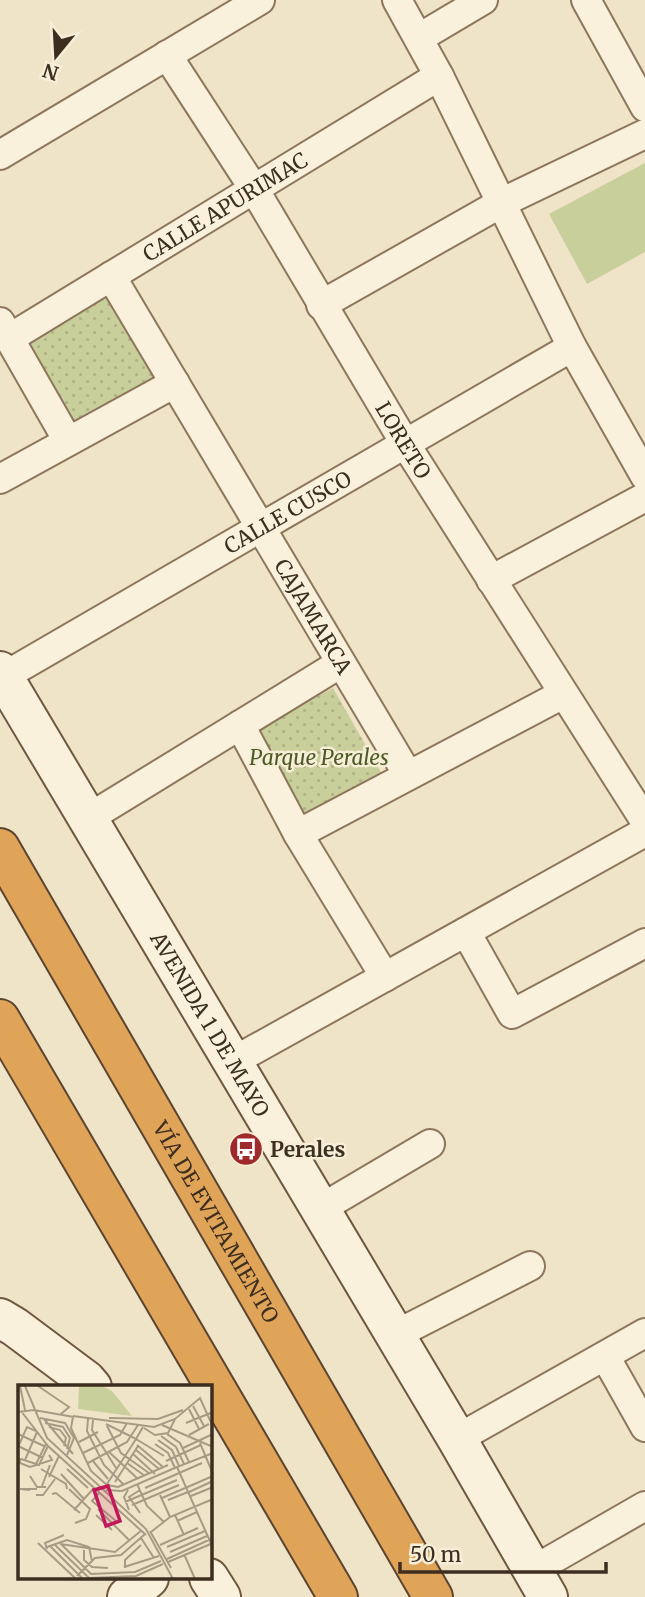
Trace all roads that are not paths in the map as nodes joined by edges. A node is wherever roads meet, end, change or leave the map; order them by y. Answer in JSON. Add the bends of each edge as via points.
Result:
{"nodes":[{"id":1,"x":260,"y":0,"type":"edge"},
{"id":2,"x":397,"y":0,"type":"edge"},
{"id":3,"x":483,"y":0,"type":"edge"},
{"id":4,"x":586,"y":0,"type":"edge"},
{"id":5,"x":419,"y":38,"type":"junction"},
{"id":6,"x":167,"y":55,"type":"junction"},
{"id":7,"x":439,"y":76,"type":"junction"},
{"id":8,"x":645,"y":107,"type":"edge"},
{"id":9,"x":645,"y":134,"type":"edge"},
{"id":10,"x":0,"y":155,"type":"edge"},
{"id":11,"x":254,"y":189,"type":"junction"},
{"id":12,"x":503,"y":202,"type":"junction"},
{"id":13,"x":111,"y":276,"type":"junction"},
{"id":14,"x":321,"y":305,"type":"junction"},
{"id":15,"x":5,"y":330,"type":"edge"},
{"id":16,"x":572,"y":347,"type":"junction"},
{"id":17,"x":174,"y":383,"type":"junction"},
{"id":18,"x":68,"y":441,"type":"junction"},
{"id":19,"x":406,"y":445,"type":"junction"},
{"id":20,"x":645,"y":476,"type":"edge"},
{"id":21,"x":0,"y":479,"type":"edge"},
{"id":22,"x":645,"y":497,"type":"edge"},
{"id":23,"x":261,"y":528,"type":"junction"},
{"id":24,"x":491,"y":580,"type":"junction"},
{"id":25,"x":341,"y":663,"type":"junction"},
{"id":26,"x":1,"y":674,"type":"edge"},
{"id":27,"x":563,"y":694,"type":"junction"},
{"id":28,"x":240,"y":725,"type":"junction"},
{"id":29,"x":408,"y":775,"type":"junction"},
{"id":30,"x":88,"y":819,"type":"junction"},
{"id":31,"x":645,"y":821,"type":"edge"},
{"id":32,"x":645,"y":832,"type":"edge"},
{"id":33,"x":298,"y":834,"type":"junction"},
{"id":34,"x":0,"y":848,"type":"edge"},
{"id":35,"x":466,"y":932,"type":"junction"},
{"id":36,"x":645,"y":943,"type":"edge"},
{"id":37,"x":385,"y":976,"type":"junction"},
{"id":38,"x":0,"y":1020,"type":"edge"},
{"id":39,"x":232,"y":1062,"type":"junction"},
{"id":40,"x":430,"y":1144,"type":"dead end"},
{"id":41,"x":320,"y":1209,"type":"junction"},
{"id":42,"x":530,"y":1266,"type":"dead end"},
{"id":43,"x":0,"y":1318,"type":"edge"},
{"id":44,"x":645,"y":1333,"type":"edge"},
{"id":45,"x":395,"y":1335,"type":"junction"},
{"id":46,"x":605,"y":1356,"type":"junction"},
{"id":47,"x":90,"y":1385,"type":"edge"},
{"id":48,"x":645,"y":1427,"type":"edge"},
{"id":49,"x":457,"y":1439,"type":"junction"},
{"id":50,"x":645,"y":1506,"type":"edge"},
{"id":51,"x":147,"y":1580,"type":"edge"},
{"id":52,"x":210,"y":1580,"type":"edge"},
{"id":53,"x":540,"y":1584,"type":"edge"},
{"id":54,"x":127,"y":1597,"type":"edge"},
{"id":55,"x":221,"y":1597,"type":"edge"},
{"id":56,"x":338,"y":1597,"type":"edge"},
{"id":57,"x":433,"y":1597,"type":"edge"}],
"edges":[{"from":1,"to":6,"type":"street"},
{"from":2,"to":5,"type":"street"},
{"from":3,"to":5,"type":"street"},
{"from":4,"to":8,"type":"street"},
{"from":5,"to":7,"type":"street"},
{"from":6,"to":10,"type":"street"},
{"from":6,"to":11,"type":"street","name":"LORETO"},
{"from":7,"to":11,"type":"street","name":"CALLE APURIMAC"},
{"from":7,"to":12,"type":"street"},
{"from":9,"to":12,"type":"street"},
{"from":11,"to":13,"type":"street","name":"CALLE APURIMAC"},
{"from":11,"to":14,"type":"street","name":"LORETO"},
{"from":12,"to":14,"type":"street"},
{"from":12,"to":16,"type":"street"},
{"from":13,"to":15,"type":"street","name":"CALLE APURIMAC"},
{"from":13,"to":17,"type":"street","name":"CAJAMARCA"},
{"from":14,"to":19,"type":"street","name":"LORETO"},
{"from":15,"to":18,"type":"street"},
{"from":16,"to":19,"type":"street","name":"CALLE CUSCO"},
{"from":16,"to":20,"type":"street"},
{"from":17,"to":18,"type":"street"},
{"from":17,"to":23,"type":"street","name":"CAJAMARCA"},
{"from":18,"to":21,"type":"street"},
{"from":19,"to":23,"type":"street","name":"CALLE CUSCO"},
{"from":19,"to":24,"type":"street","name":"LORETO"},
{"from":22,"to":24,"type":"street"},
{"from":23,"to":25,"type":"street","name":"CAJAMARCA"},
{"from":23,"to":26,"type":"street","name":"CALLE CUSCO"},
{"from":24,"to":27,"type":"street","name":"LORETO"},
{"from":25,"to":28,"type":"street"},
{"from":25,"to":29,"type":"street","name":"CAJAMARCA"},
{"from":26,"to":30,"type":"street","name":"AVENIDA 1 DE MAYO"},
{"from":27,"to":29,"type":"street"},
{"from":27,"to":31,"type":"street","name":"LORETO"},
{"from":28,"to":30,"type":"street"},
{"from":28,"to":33,"type":"street"},
{"from":29,"to":33,"type":"street"},
{"from":30,"to":39,"type":"street","name":"AVENIDA 1 DE MAYO"},
{"from":32,"to":35,"type":"street"},
{"from":33,"to":37,"type":"street"},
{"from":34,"to":57,"type":"highway","name":"VÍA DE EVITAMIENTO"},
{"from":35,"to":36,"type":"street","via":[[512,1014]]},
{"from":35,"to":37,"type":"street"},
{"from":37,"to":39,"type":"street"},
{"from":38,"to":56,"type":"highway"},
{"from":39,"to":41,"type":"street","name":"AVENIDA 1 DE MAYO"},
{"from":40,"to":41,"type":"street"},
{"from":41,"to":45,"type":"street","name":"AVENIDA 1 DE MAYO"},
{"from":42,"to":45,"type":"street"},
{"from":43,"to":47,"type":"street"},
{"from":44,"to":46,"type":"street"},
{"from":45,"to":49,"type":"street","name":"AVENIDA 1 DE MAYO"},
{"from":46,"to":48,"type":"street"},
{"from":46,"to":49,"type":"street"},
{"from":49,"to":53,"type":"street","name":"AVENIDA 1 DE MAYO"},
{"from":50,"to":53,"type":"street"},
{"from":51,"to":54,"type":"street"},
{"from":52,"to":55,"type":"street"}]}
